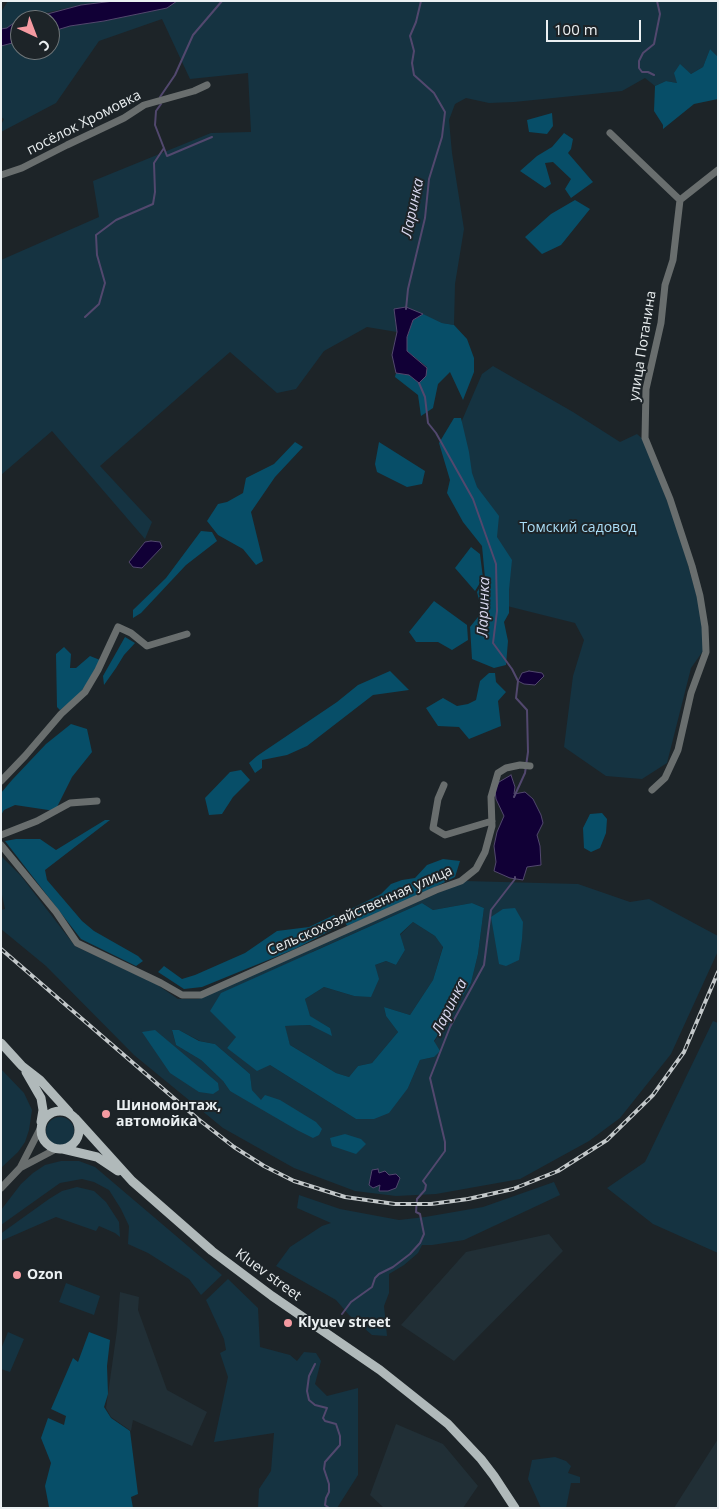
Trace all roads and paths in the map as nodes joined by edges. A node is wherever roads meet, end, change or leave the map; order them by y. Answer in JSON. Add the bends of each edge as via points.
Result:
{"nodes":[{"id":1,"x":208,"y":85,"type":"dead end"},
{"id":2,"x":610,"y":133,"type":"dead end"},
{"id":3,"x":718,"y":170,"type":"edge"},
{"id":4,"x":1,"y":175,"type":"edge"},
{"id":5,"x":680,"y":200,"type":"junction"},
{"id":6,"x":187,"y":634,"type":"dead end"},
{"id":7,"x":530,"y":766,"type":"dead end"},
{"id":8,"x":1,"y":781,"type":"edge"},
{"id":9,"x":444,"y":785,"type":"dead end"},
{"id":10,"x":652,"y":790,"type":"dead end"},
{"id":11,"x":97,"y":801,"type":"dead end"},
{"id":12,"x":492,"y":821,"type":"junction"},
{"id":13,"x":1,"y":835,"type":"edge"},
{"id":14,"x":1,"y":845,"type":"edge"},
{"id":15,"x":1,"y":1043,"type":"edge"},
{"id":16,"x":22,"y":1066,"type":"junction"},
{"id":17,"x":74,"y":1116,"type":"junction"},
{"id":18,"x":40,"y":1127,"type":"junction"},
{"id":19,"x":60,"y":1149,"type":"junction"},
{"id":20,"x":20,"y":1168,"type":"junction"},
{"id":21,"x":132,"y":1181,"type":"junction"},
{"id":22,"x":1,"y":1188,"type":"edge"},
{"id":23,"x":514,"y":1508,"type":"edge"}],
"edges":[{"from":1,"to":4,"type":"street","name":"посёлок Хромовка","via":[[144,105],[22,168]]},
{"from":2,"to":5,"type":"street"},
{"from":3,"to":5,"type":"street"},
{"from":5,"to":10,"type":"street","name":"улица Потанина","via":[[673,260],[665,285],[661,323],[646,389],[645,438],[684,539],[700,596],[706,652],[691,693],[678,750],[665,778]]},
{"from":6,"to":8,"type":"street","via":[[147,646],[131,632],[118,627],[85,692]]},
{"from":7,"to":12,"type":"street","name":"Сельскохозяйственная улица","via":[[506,768],[498,773],[491,797]]},
{"from":9,"to":12,"type":"street","via":[[433,828],[445,836]]},
{"from":11,"to":13,"type":"street","via":[[70,804]]},
{"from":12,"to":14,"type":"street","name":"Сельскохозяйственная улица","via":[[485,852],[476,870],[461,881],[201,995],[182,996],[77,943]]},
{"from":15,"to":16,"type":"main road","name":"Kluev street"},
{"from":16,"to":17,"type":"main road","name":"Kluev street"},
{"from":16,"to":18,"type":"main road","via":[[41,1098]]},
{"from":17,"to":18,"type":"main road","via":[[63,1111],[53,1112]]},
{"from":17,"to":19,"type":"main road","via":[[79,1127],[78,1137],[72,1145]]},
{"from":17,"to":21,"type":"main road","name":"Kluev street"},
{"from":18,"to":19,"type":"main road","via":[[47,1145]]},
{"from":18,"to":20,"type":"street"},
{"from":19,"to":20,"type":"street"},
{"from":19,"to":21,"type":"main road","via":[[97,1157]]},
{"from":20,"to":22,"type":"street"},
{"from":21,"to":23,"type":"main road","name":"Kluev street","via":[[212,1251],[380,1370],[448,1424],[485,1464]]}]}
